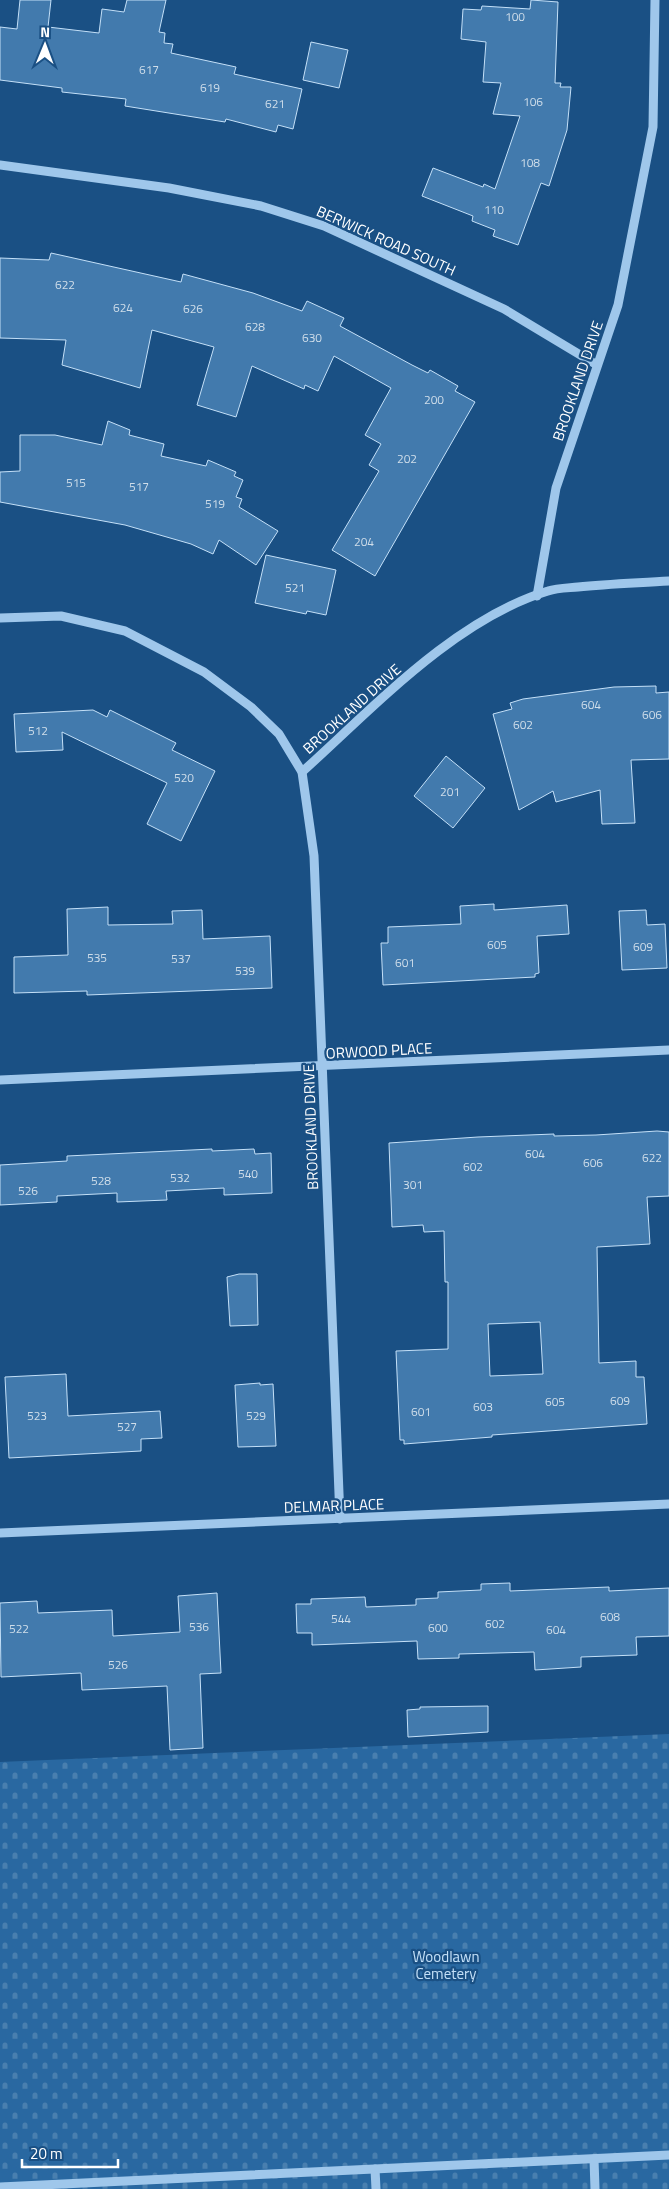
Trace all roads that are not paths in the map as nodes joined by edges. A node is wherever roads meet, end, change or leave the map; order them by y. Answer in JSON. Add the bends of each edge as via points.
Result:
{"nodes":[{"id":1,"x":655,"y":0,"type":"edge"},
{"id":2,"x":0,"y":165,"type":"edge"},
{"id":3,"x":597,"y":364,"type":"junction"},
{"id":4,"x":669,"y":581,"type":"edge"},
{"id":5,"x":537,"y":596,"type":"junction"},
{"id":6,"x":0,"y":618,"type":"edge"},
{"id":7,"x":302,"y":772,"type":"junction"},
{"id":8,"x":669,"y":1050,"type":"edge"},
{"id":9,"x":322,"y":1067,"type":"junction"},
{"id":10,"x":0,"y":1080,"type":"edge"},
{"id":11,"x":669,"y":1504,"type":"edge"},
{"id":12,"x":340,"y":1519,"type":"junction"},
{"id":13,"x":0,"y":1533,"type":"edge"},
{"id":14,"x":669,"y":2155,"type":"edge"},
{"id":15,"x":594,"y":2159,"type":"junction"},
{"id":16,"x":375,"y":2169,"type":"junction"},
{"id":17,"x":0,"y":2187,"type":"edge"},
{"id":18,"x":376,"y":2189,"type":"edge"},
{"id":19,"x":595,"y":2189,"type":"edge"}],
"edges":[{"from":1,"to":3,"type":"street","name":"BROOKLAND DRIVE","via":[[654,127],[618,305]]},
{"from":2,"to":3,"type":"street","name":"BERWICK ROAD SOUTH","via":[[169,188],[261,206],[324,226],[504,309]]},
{"from":3,"to":5,"type":"street","name":"BROOKLAND DRIVE","via":[[556,488]]},
{"from":4,"to":5,"type":"street","via":[[549,590]]},
{"from":5,"to":7,"type":"street","name":"BROOKLAND DRIVE","via":[[502,609],[464,633],[409,676]]},
{"from":6,"to":7,"type":"street","via":[[61,616],[125,631],[204,672],[251,707],[279,734]]},
{"from":7,"to":9,"type":"street","name":"BROOKLAND DRIVE","via":[[314,856]]},
{"from":8,"to":9,"type":"street","name":"ORWOOD PLACE"},
{"from":9,"to":10,"type":"street","name":"ORWOOD PLACE"},
{"from":9,"to":12,"type":"street","name":"BROOKLAND DRIVE"},
{"from":11,"to":12,"type":"street","name":"DELMAR PLACE"},
{"from":12,"to":13,"type":"street","name":"DELMAR PLACE"},
{"from":14,"to":15,"type":"street"},
{"from":15,"to":16,"type":"street"},
{"from":15,"to":19,"type":"street"},
{"from":16,"to":17,"type":"street"},
{"from":16,"to":18,"type":"street"}]}
